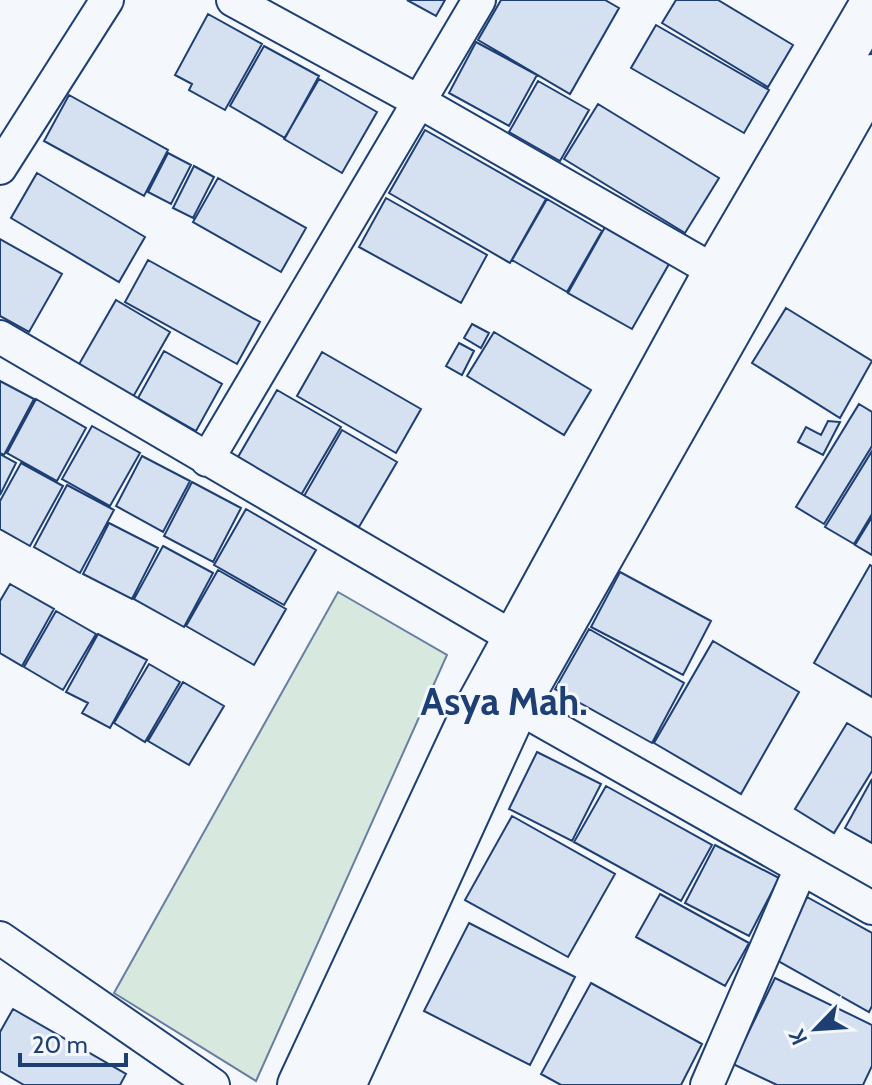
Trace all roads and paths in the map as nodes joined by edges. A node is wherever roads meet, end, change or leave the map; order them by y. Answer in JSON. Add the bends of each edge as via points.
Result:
{"nodes":[{"id":1,"x":107,"y":0,"type":"edge"},
{"id":2,"x":233,"y":0,"type":"edge"},
{"id":3,"x":479,"y":0,"type":"edge"},
{"id":4,"x":872,"y":5,"type":"edge"},
{"id":5,"x":872,"y":77,"type":"edge"},
{"id":6,"x":418,"y":101,"type":"junction"},
{"id":7,"x":0,"y":168,"type":"edge"},
{"id":8,"x":716,"y":272,"type":"junction"},
{"id":9,"x":0,"y":337,"type":"edge"},
{"id":10,"x":207,"y":460,"type":"junction"},
{"id":11,"x":514,"y":638,"type":"junction"},
{"id":12,"x":516,"y":706,"type":"junction"},
{"id":13,"x":801,"y":868,"type":"junction"},
{"id":14,"x":872,"y":908,"type":"edge"},
{"id":15,"x":0,"y":938,"type":"edge"},
{"id":16,"x":213,"y":1085,"type":"edge"},
{"id":17,"x":300,"y":1085,"type":"edge"},
{"id":18,"x":343,"y":1085,"type":"edge"},
{"id":19,"x":707,"y":1085,"type":"edge"}],
"edges":[{"from":1,"to":7,"type":"street"},
{"from":2,"to":6,"type":"street"},
{"from":3,"to":6,"type":"street"},
{"from":4,"to":8,"type":"main road"},
{"from":5,"to":12,"type":"main road"},
{"from":6,"to":8,"type":"street"},
{"from":6,"to":10,"type":"street"},
{"from":8,"to":11,"type":"main road"},
{"from":9,"to":10,"type":"street"},
{"from":10,"to":11,"type":"street"},
{"from":11,"to":17,"type":"main road"},
{"from":12,"to":13,"type":"street"},
{"from":12,"to":18,"type":"main road"},
{"from":13,"to":14,"type":"street"},
{"from":13,"to":19,"type":"street"},
{"from":15,"to":16,"type":"street"}]}
